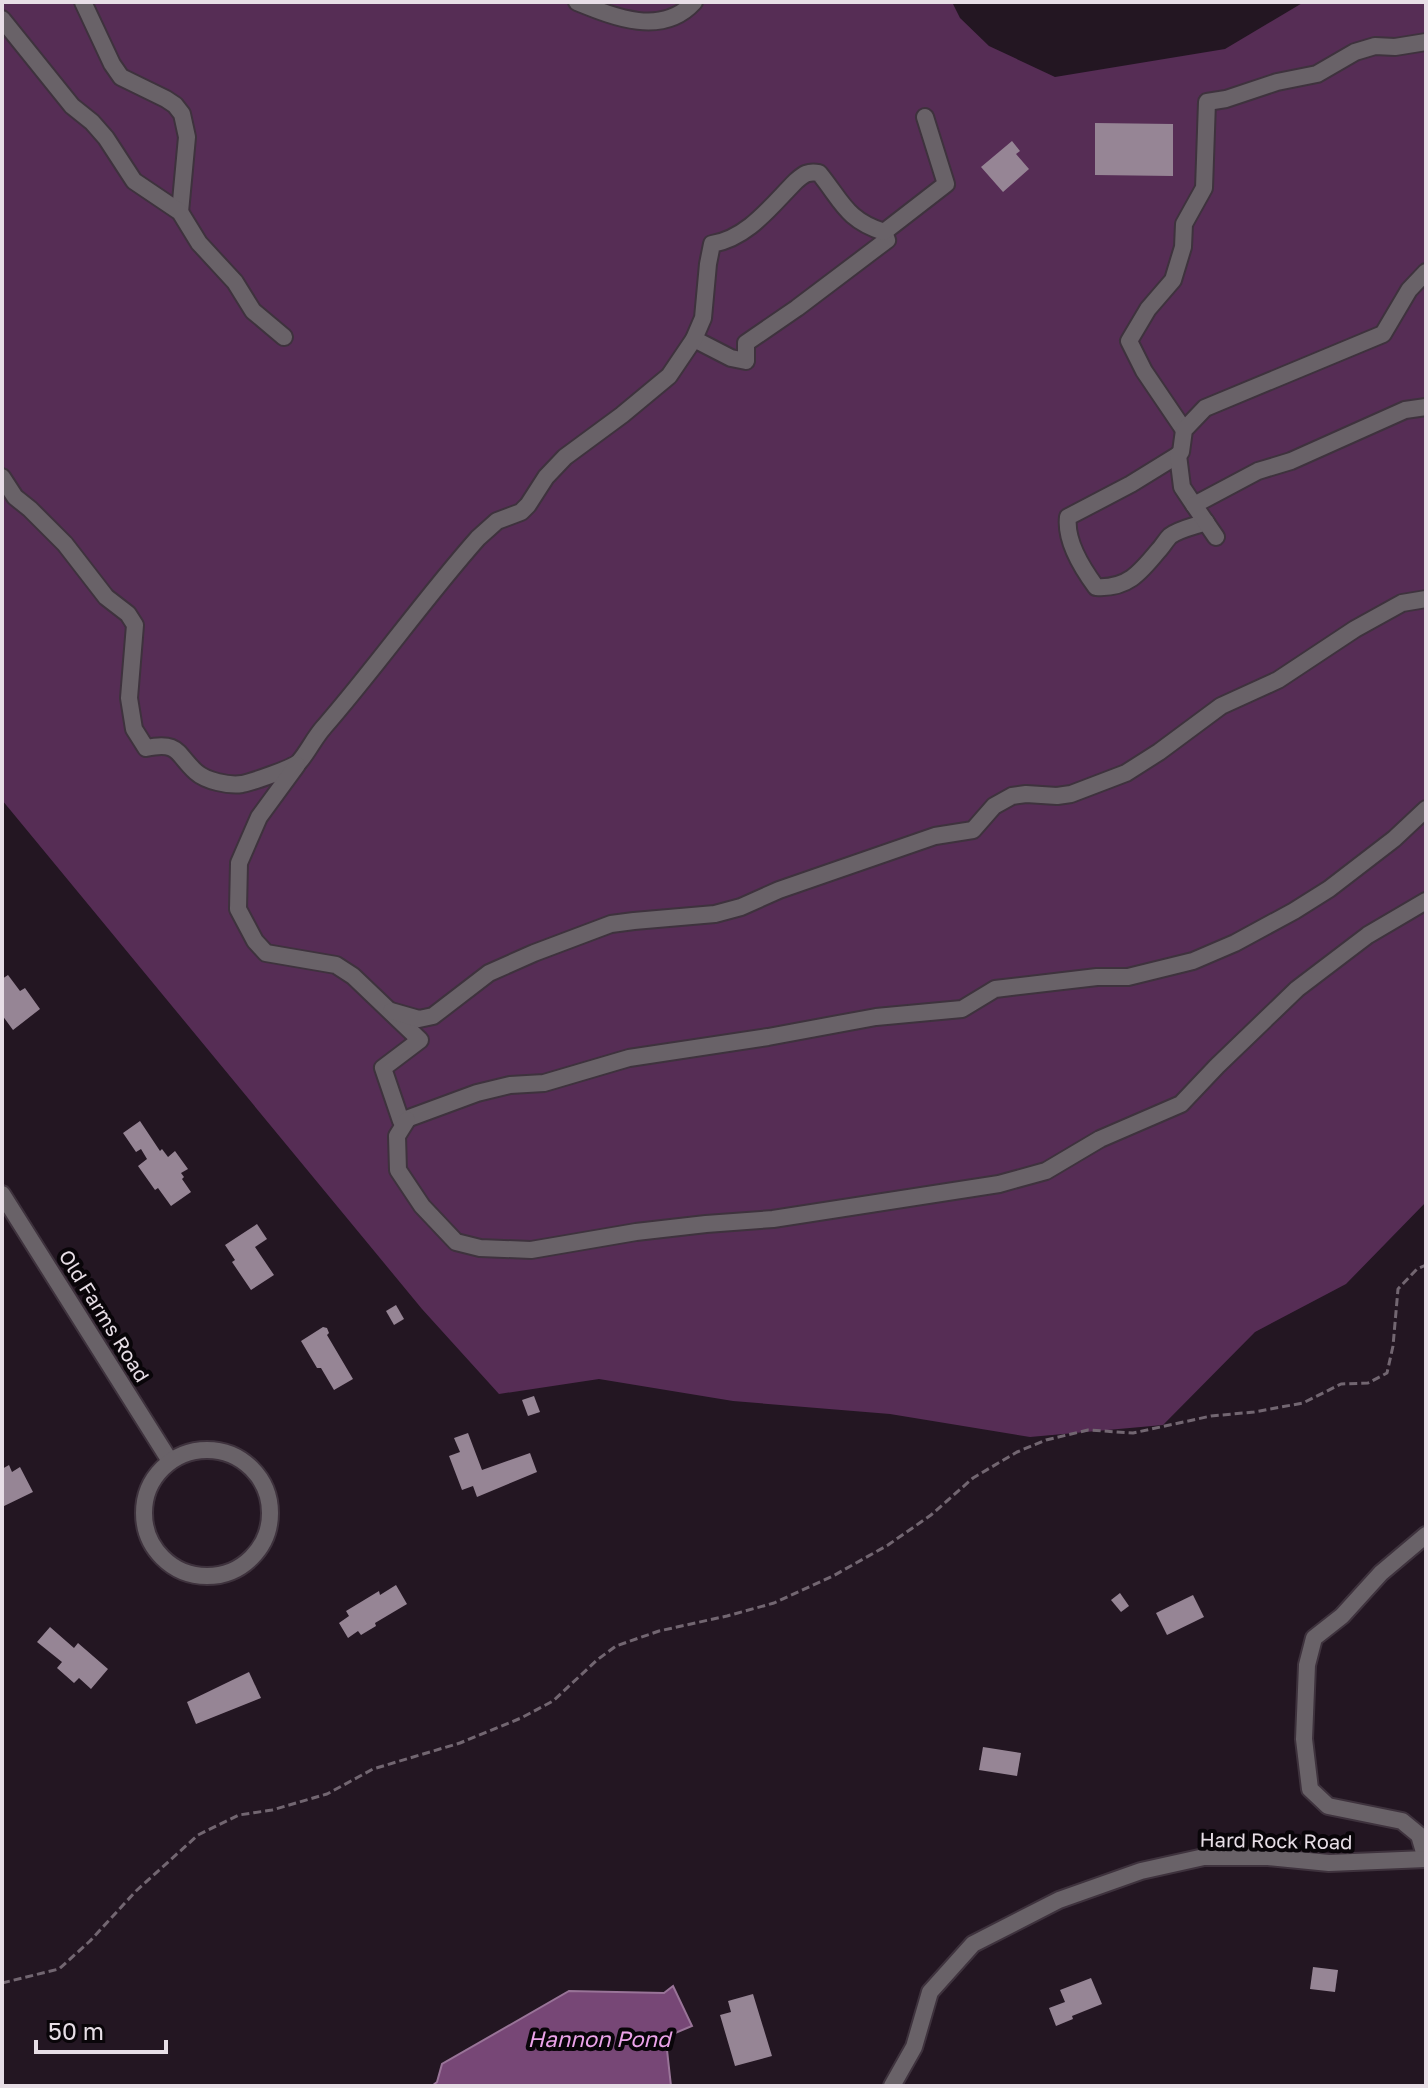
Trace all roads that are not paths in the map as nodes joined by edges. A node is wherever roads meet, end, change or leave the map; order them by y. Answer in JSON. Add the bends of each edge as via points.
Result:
{"nodes":[{"id":1,"x":83,"y":2,"type":"edge"},
{"id":2,"x":577,"y":2,"type":"edge"},
{"id":3,"x":694,"y":2,"type":"edge"},
{"id":4,"x":2,"y":19,"type":"edge"},
{"id":5,"x":1426,"y":42,"type":"edge"},
{"id":6,"x":925,"y":117,"type":"dead end"},
{"id":7,"x":180,"y":212,"type":"junction"},
{"id":8,"x":884,"y":232,"type":"junction"},
{"id":9,"x":1426,"y":272,"type":"edge"},
{"id":10,"x":284,"y":337,"type":"dead end"},
{"id":11,"x":694,"y":339,"type":"junction"},
{"id":12,"x":1426,"y":407,"type":"edge"},
{"id":13,"x":1184,"y":430,"type":"junction"},
{"id":14,"x":1178,"y":455,"type":"junction"},
{"id":15,"x":2,"y":477,"type":"edge"},
{"id":16,"x":1194,"y":505,"type":"junction"},
{"id":17,"x":1206,"y":522,"type":"junction"},
{"id":18,"x":1216,"y":537,"type":"dead end"},
{"id":19,"x":1426,"y":599,"type":"edge"},
{"id":20,"x":297,"y":765,"type":"junction"},
{"id":21,"x":1426,"y":809,"type":"edge"},
{"id":22,"x":1426,"y":901,"type":"edge"},
{"id":23,"x":390,"y":1011,"type":"junction"},
{"id":24,"x":407,"y":1120,"type":"junction"},
{"id":25,"x":2,"y":1194,"type":"edge"},
{"id":26,"x":170,"y":1461,"type":"junction"},
{"id":27,"x":1426,"y":1535,"type":"edge"},
{"id":28,"x":1426,"y":1859,"type":"edge"},
{"id":29,"x":892,"y":2086,"type":"edge"}],
"edges":[{"from":1,"to":7,"type":"street","via":[[121,77],[166,99],[182,114],[187,137]]},
{"from":2,"to":3,"type":"street","via":[[641,23],[666,18]]},
{"from":4,"to":7,"type":"street","via":[[72,106],[106,138],[134,181]]},
{"from":5,"to":13,"type":"street","via":[[1375,46],[1317,74],[1207,102],[1204,188],[1184,224],[1173,280],[1129,341]]},
{"from":6,"to":8,"type":"street","via":[[946,184]]},
{"from":7,"to":10,"type":"street","via":[[253,311]]},
{"from":8,"to":11,"type":"street","via":[[887,240],[746,343],[746,361]]},
{"from":8,"to":11,"type":"street","via":[[852,216],[819,173],[805,174],[744,233],[712,244],[703,318]]},
{"from":9,"to":13,"type":"street","via":[[1383,334],[1205,408]]},
{"from":11,"to":20,"type":"street","via":[[669,376],[565,457],[521,512],[497,521],[478,538]]},
{"from":12,"to":16,"type":"street","via":[[1405,410],[1258,471]]},
{"from":13,"to":14,"type":"street"},
{"from":14,"to":16,"type":"street","via":[[1182,487]]},
{"from":14,"to":17,"type":"street","via":[[1068,517],[1067,529],[1084,571],[1096,587],[1121,585],[1146,567],[1171,536]]},
{"from":15,"to":20,"type":"street","via":[[135,625],[129,698],[134,729],[146,748],[178,750],[197,773],[232,784]]},
{"from":16,"to":17,"type":"street"},
{"from":17,"to":18,"type":"street"},
{"from":19,"to":23,"type":"street","via":[[1402,603],[1278,680],[1221,706],[1126,773],[1071,794],[1012,796],[994,806],[973,830],[935,836],[741,907],[611,924],[489,973],[433,1016],[419,1019]]},
{"from":20,"to":23,"type":"street","via":[[259,817],[239,863],[238,909],[266,953],[336,965]]},
{"from":21,"to":24,"type":"street","via":[[1329,889],[1193,961],[1128,977],[995,989],[962,1009],[876,1017],[629,1058],[544,1083],[477,1093]]},
{"from":22,"to":24,"type":"street","via":[[1368,935],[1297,989],[1181,1104],[1100,1139],[1046,1171],[999,1184],[531,1250],[480,1248],[456,1242],[398,1170],[397,1136]]},
{"from":23,"to":24,"type":"street","via":[[420,1040],[383,1068],[401,1121]]},
{"from":25,"to":26,"type":"street","name":"Old Farms Road"},
{"from":26,"to":26,"type":"street","via":[[215,1450],[244,1462],[261,1482],[270,1513],[266,1534],[242,1565],[223,1574],[184,1572],[153,1546],[144,1507],[148,1489]]},
{"from":27,"to":28,"type":"street","via":[[1314,1638],[1307,1665],[1304,1739],[1310,1789],[1328,1806],[1402,1821],[1419,1835]]},
{"from":28,"to":29,"type":"street","name":"Hard Rock Road","via":[[1329,1863],[1204,1857],[1141,1871],[1059,1900],[973,1944],[930,1992],[914,2047]]}]}
